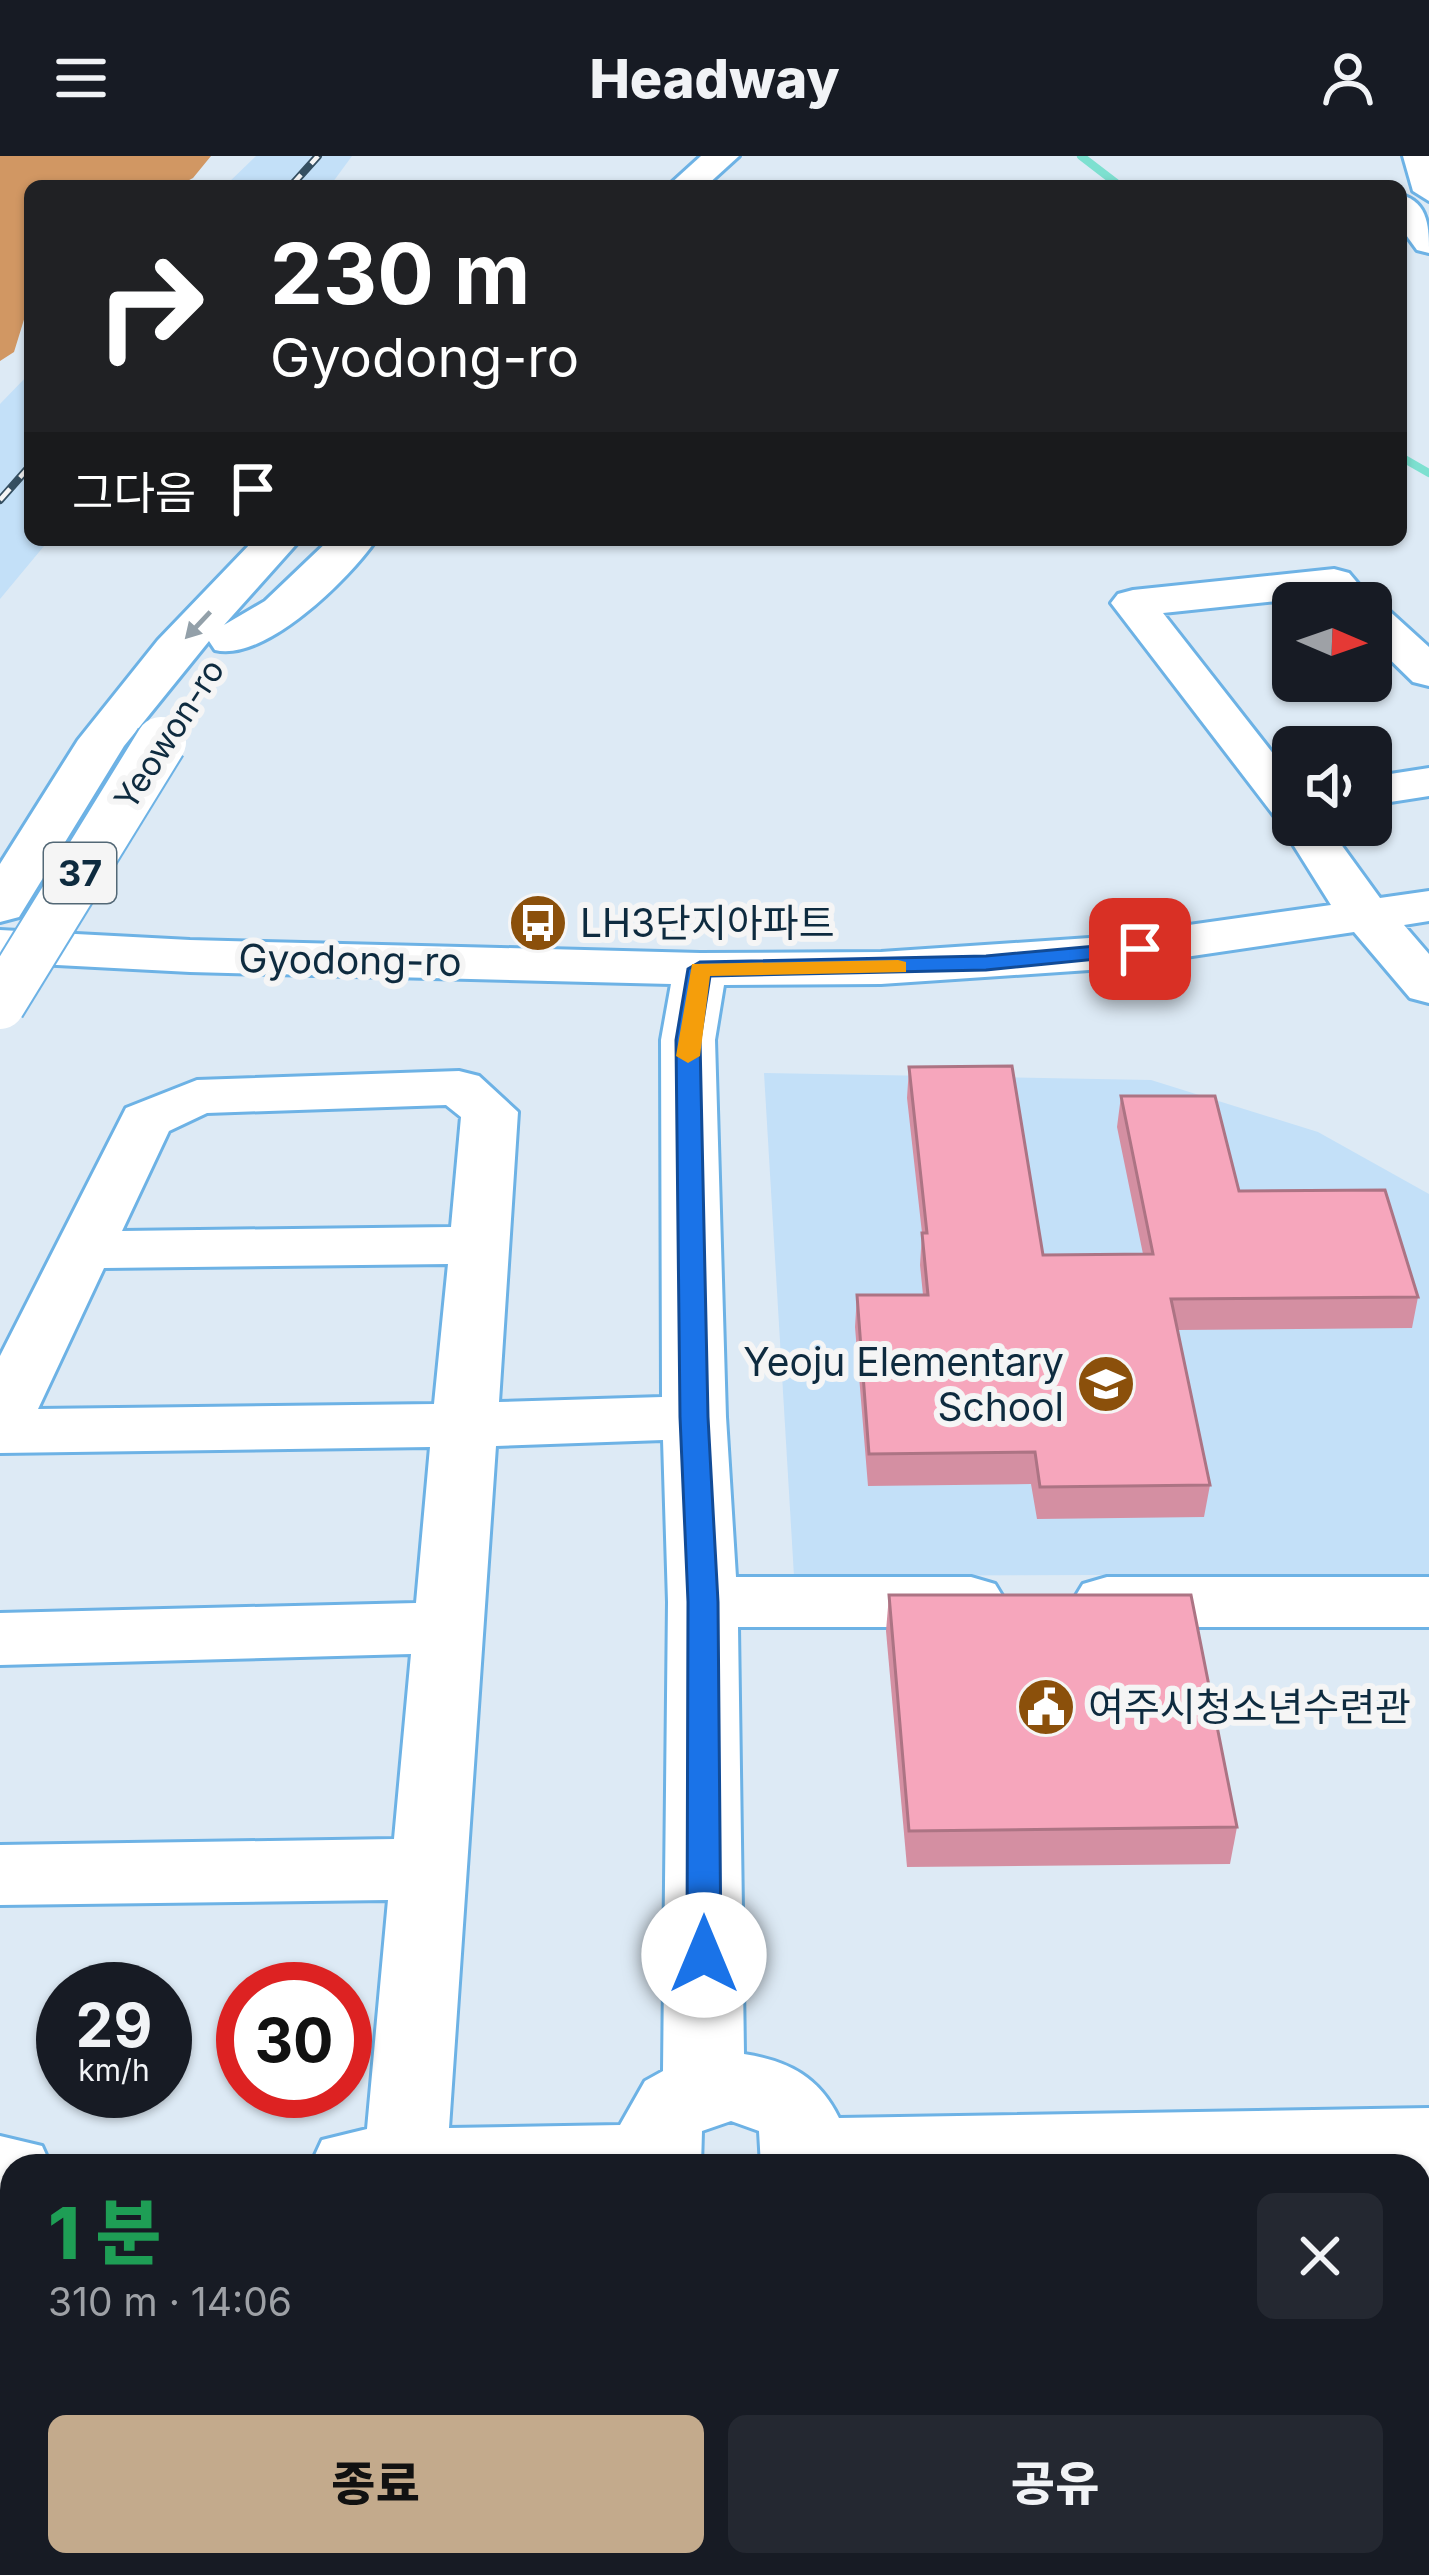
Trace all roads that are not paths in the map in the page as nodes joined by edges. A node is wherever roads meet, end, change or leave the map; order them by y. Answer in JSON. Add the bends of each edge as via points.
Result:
{"nodes":[{"id":1,"x":722,"y":156,"type":"edge"},
{"id":2,"x":760,"y":156,"type":"edge"},
{"id":3,"x":1419,"y":156,"type":"edge"},
{"id":4,"x":692,"y":180,"type":"edge"},
{"id":5,"x":731,"y":180,"type":"edge"},
{"id":6,"x":1429,"y":191,"type":"edge"},
{"id":7,"x":1407,"y":213,"type":"edge"},
{"id":8,"x":1429,"y":243,"type":"edge"},
{"id":9,"x":272,"y":546,"type":"edge"},
{"id":10,"x":314,"y":546,"type":"edge"},
{"id":11,"x":347,"y":546,"type":"edge"},
{"id":12,"x":1272,"y":588,"type":"edge"},
{"id":13,"x":1392,"y":637,"type":"edge"},
{"id":14,"x":231,"y":640,"type":"junction"},
{"id":15,"x":1429,"y":672,"type":"edge"},
{"id":16,"x":1272,"y":782,"type":"edge"},
{"id":17,"x":1429,"y":782,"type":"edge"},
{"id":18,"x":1392,"y":788,"type":"edge"},
{"id":19,"x":1318,"y":846,"type":"edge"},
{"id":20,"x":0,"y":906,"type":"edge"},
{"id":21,"x":1429,"y":906,"type":"edge"},
{"id":22,"x":1366,"y":916,"type":"junction"},
{"id":23,"x":0,"y":946,"type":"edge"},
{"id":24,"x":700,"y":969,"type":"junction"},
{"id":25,"x":1429,"y":987,"type":"edge"},
{"id":26,"x":0,"y":1004,"type":"edge"},
{"id":27,"x":479,"y":1245,"type":"junction"},
{"id":28,"x":82,"y":1250,"type":"junction"},
{"id":29,"x":694,"y":1417,"type":"junction"},
{"id":30,"x":0,"y":1420,"type":"edge"},
{"id":31,"x":464,"y":1426,"type":"junction"},
{"id":32,"x":0,"y":1431,"type":"edge"},
{"id":33,"x":703,"y":1602,"type":"junction"},
{"id":34,"x":1429,"y":1602,"type":"edge"},
{"id":35,"x":448,"y":1628,"type":"junction"},
{"id":36,"x":0,"y":1639,"type":"edge"},
{"id":37,"x":428,"y":1869,"type":"junction"},
{"id":38,"x":0,"y":1875,"type":"edge"},
{"id":39,"x":704,"y":2087,"type":"junction"},
{"id":40,"x":1429,"y":2144,"type":"edge"},
{"id":41,"x":406,"y":2154,"type":"edge"},
{"id":42,"x":658,"y":2154,"type":"edge"},
{"id":43,"x":805,"y":2154,"type":"edge"},
{"id":44,"x":1062,"y":2154,"type":"edge"}],
"edges":[{"from":1,"to":4,"type":"highway"},
{"from":2,"to":5,"type":"highway"},
{"from":3,"to":6,"type":"street"},
{"from":7,"to":8,"type":"street"},
{"from":9,"to":20,"type":"highway","name":"Yeowon-ro","number":"37","one_way":true,"via":[[104,740]]},
{"from":10,"to":14,"type":"highway","name":"Yeowon-ro","number":"37"},
{"from":11,"to":14,"type":"highway","via":[[280,611]]},
{"from":12,"to":16,"type":"street","via":[[1133,603]]},
{"from":13,"to":15,"type":"street"},
{"from":14,"to":26,"type":"highway","name":"Yeowon-ro","number":"37","bridge":true},
{"from":17,"to":18,"type":"street"},
{"from":19,"to":22,"type":"street"},
{"from":21,"to":22,"type":"street","name":"Gyodong-ro"},
{"from":22,"to":24,"type":"street","name":"Gyodong-ro","via":[[986,963]]},
{"from":22,"to":25,"type":"street"},
{"from":23,"to":24,"type":"street","name":"Gyodong-ro"},
{"from":24,"to":29,"type":"street","via":[[688,1040]]},
{"from":27,"to":28,"type":"street"},
{"from":27,"to":28,"type":"street","via":[[490,1112],[459,1088],[197,1097],[146,1120]]},
{"from":27,"to":31,"type":"street"},
{"from":28,"to":30,"type":"street"},
{"from":29,"to":31,"type":"street"},
{"from":29,"to":33,"type":"street"},
{"from":31,"to":32,"type":"street"},
{"from":31,"to":35,"type":"street"},
{"from":33,"to":34,"type":"street"},
{"from":33,"to":39,"type":"street"},
{"from":35,"to":36,"type":"street"},
{"from":35,"to":37,"type":"street"},
{"from":37,"to":38,"type":"street"},
{"from":37,"to":41,"type":"street"},
{"from":39,"to":42,"type":"street","via":[[665,2116]]},
{"from":39,"to":43,"type":"street","via":[[742,2085],[778,2098],[794,2114]]},
{"from":40,"to":44,"type":"street"}]}
